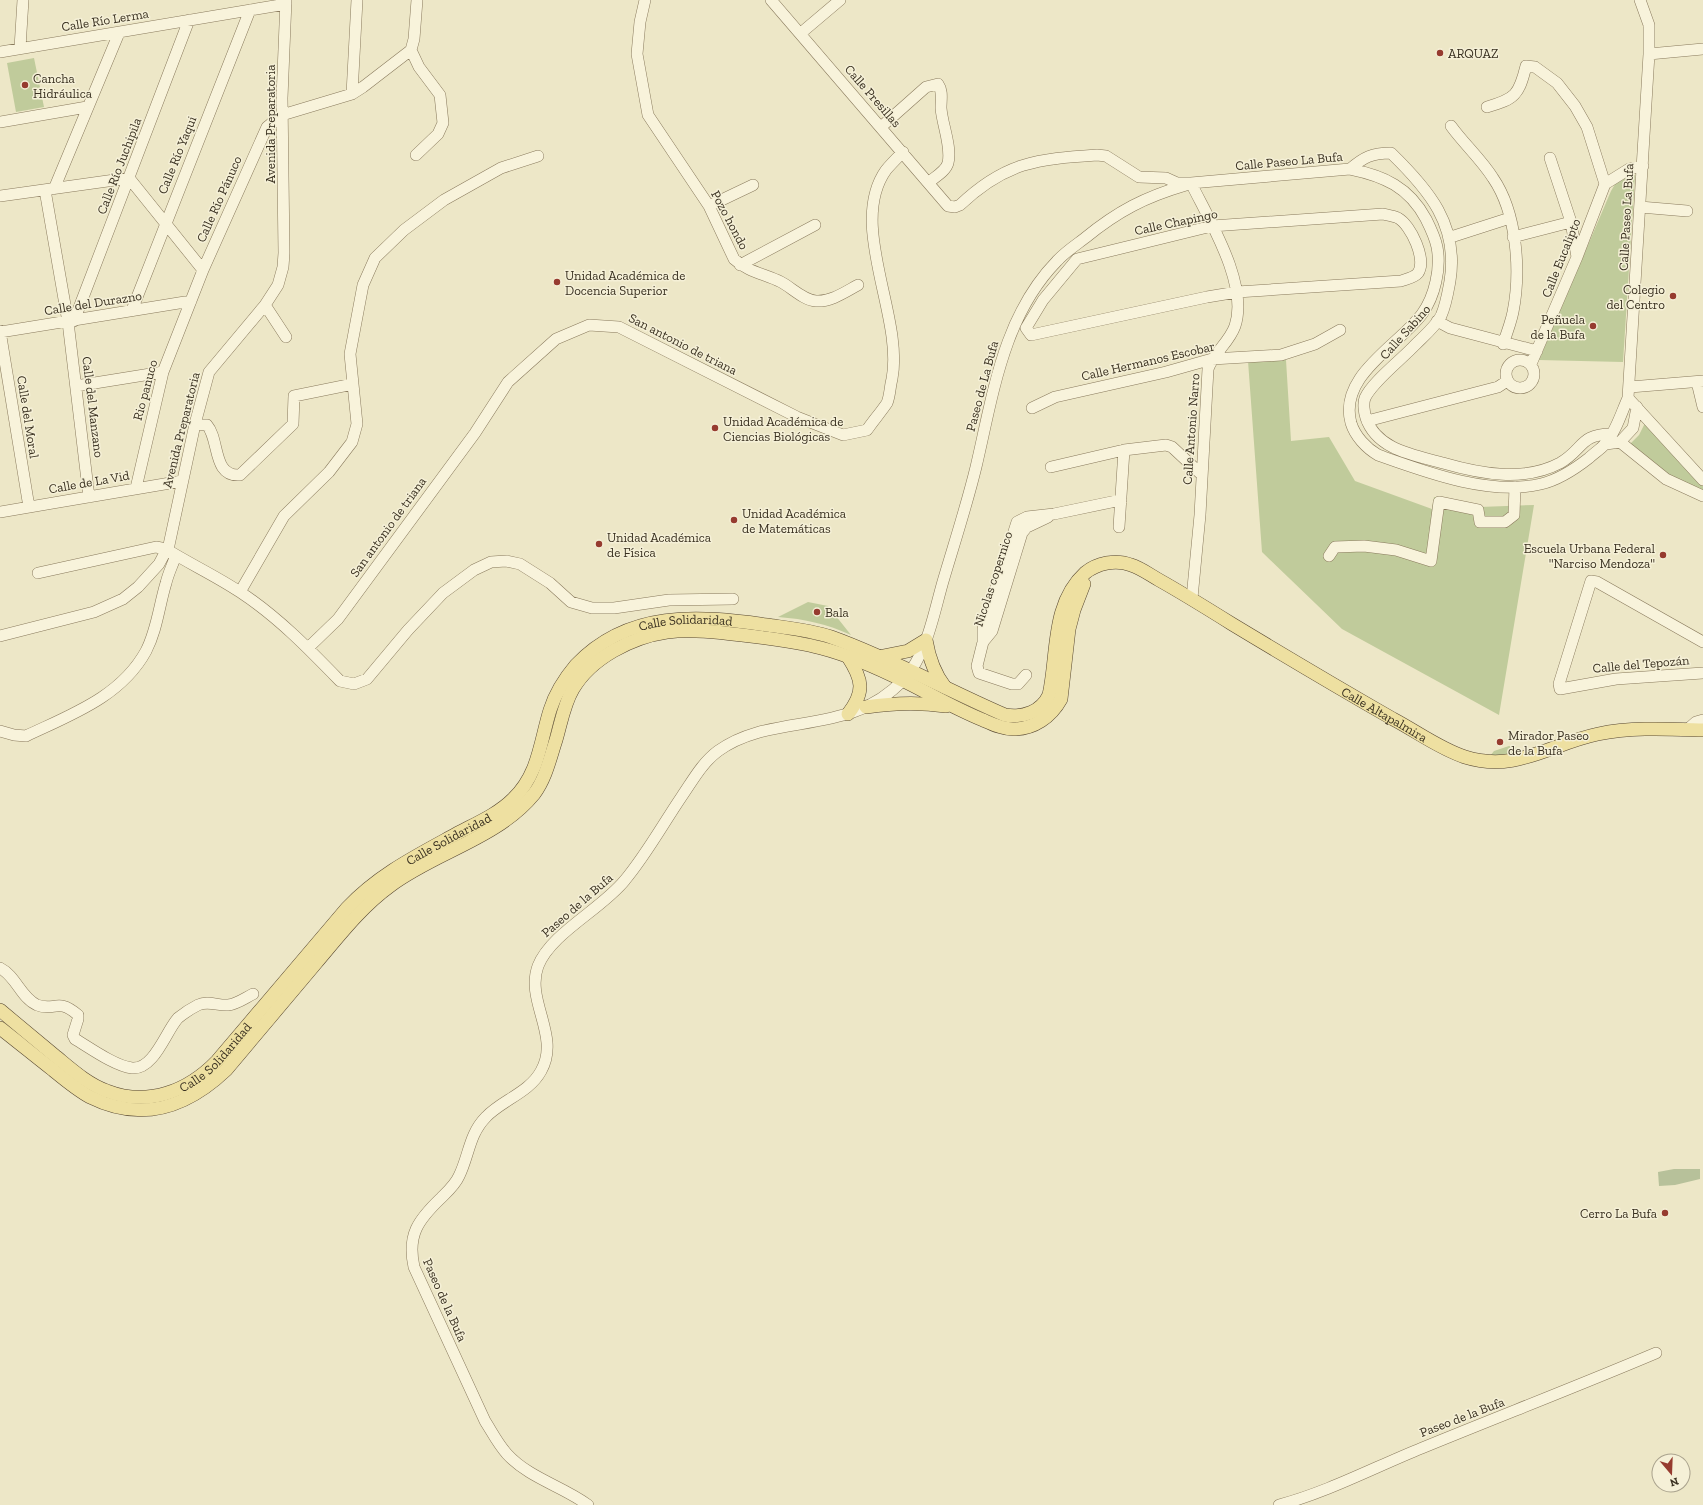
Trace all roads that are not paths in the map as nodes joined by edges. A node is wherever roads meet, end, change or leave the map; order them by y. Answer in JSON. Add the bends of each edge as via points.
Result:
{"nodes":[{"id":1,"x":23,"y":0,"type":"edge"},
{"id":2,"x":357,"y":0,"type":"edge"},
{"id":3,"x":417,"y":0,"type":"edge"},
{"id":4,"x":645,"y":0,"type":"edge"},
{"id":5,"x":771,"y":0,"type":"edge"},
{"id":6,"x":840,"y":0,"type":"edge"},
{"id":7,"x":1640,"y":0,"type":"edge"},
{"id":8,"x":286,"y":2,"type":"edge"},
{"id":9,"x":250,"y":10,"type":"junction"},
{"id":10,"x":189,"y":20,"type":"junction"},
{"id":11,"x":119,"y":33,"type":"junction"},
{"id":12,"x":801,"y":33,"type":"junction"},
{"id":13,"x":20,"y":48,"type":"junction"},
{"id":14,"x":1703,"y":49,"type":"edge"},
{"id":15,"x":410,"y":50,"type":"junction"},
{"id":16,"x":0,"y":52,"type":"edge"},
{"id":17,"x":1649,"y":54,"type":"junction"},
{"id":18,"x":352,"y":94,"type":"junction"},
{"id":19,"x":86,"y":107,"type":"junction"},
{"id":20,"x":1487,"y":107,"type":"dead end"},
{"id":21,"x":282,"y":115,"type":"junction"},
{"id":22,"x":0,"y":122,"type":"edge"},
{"id":23,"x":1451,"y":126,"type":"dead end"},
{"id":24,"x":881,"y":127,"type":"junction"},
{"id":25,"x":902,"y":152,"type":"junction"},
{"id":26,"x":416,"y":155,"type":"dead end"},
{"id":27,"x":538,"y":156,"type":"dead end"},
{"id":28,"x":1550,"y":158,"type":"dead end"},
{"id":29,"x":1643,"y":166,"type":"junction"},
{"id":30,"x":1350,"y":169,"type":"junction"},
{"id":31,"x":129,"y":178,"type":"junction"},
{"id":32,"x":929,"y":182,"type":"junction"},
{"id":33,"x":1191,"y":183,"type":"junction"},
{"id":34,"x":752,"y":184,"type":"dead end"},
{"id":35,"x":1605,"y":184,"type":"junction"},
{"id":36,"x":49,"y":189,"type":"junction"},
{"id":37,"x":0,"y":196,"type":"edge"},
{"id":38,"x":709,"y":206,"type":"junction"},
{"id":39,"x":1640,"y":207,"type":"junction"},
{"id":40,"x":1687,"y":211,"type":"dead end"},
{"id":41,"x":1510,"y":218,"type":"junction"},
{"id":42,"x":165,"y":222,"type":"junction"},
{"id":43,"x":1571,"y":222,"type":"junction"},
{"id":44,"x":815,"y":226,"type":"dead end"},
{"id":45,"x":1212,"y":226,"type":"junction"},
{"id":46,"x":1451,"y":237,"type":"junction"},
{"id":47,"x":1513,"y":237,"type":"junction"},
{"id":48,"x":1577,"y":257,"type":"junction"},
{"id":49,"x":740,"y":265,"type":"junction"},
{"id":50,"x":203,"y":270,"type":"junction"},
{"id":51,"x":858,"y":285,"type":"dead end"},
{"id":52,"x":1237,"y":292,"type":"junction"},
{"id":53,"x":191,"y":301,"type":"junction"},
{"id":54,"x":265,"y":305,"type":"junction"},
{"id":55,"x":132,"y":310,"type":"junction"},
{"id":56,"x":71,"y":321,"type":"junction"},
{"id":57,"x":1437,"y":321,"type":"junction"},
{"id":58,"x":1340,"y":330,"type":"dead end"},
{"id":59,"x":0,"y":331,"type":"edge"},
{"id":60,"x":286,"y":337,"type":"dead end"},
{"id":61,"x":1503,"y":344,"type":"junction"},
{"id":62,"x":1537,"y":351,"type":"junction"},
{"id":63,"x":1212,"y":359,"type":"junction"},
{"id":64,"x":1531,"y":364,"type":"junction"},
{"id":65,"x":163,"y":372,"type":"junction"},
{"id":66,"x":1507,"y":381,"type":"junction"},
{"id":67,"x":1700,"y":382,"type":"edge"},
{"id":68,"x":353,"y":384,"type":"junction"},
{"id":69,"x":76,"y":386,"type":"junction"},
{"id":70,"x":1629,"y":392,"type":"junction"},
{"id":71,"x":1637,"y":407,"type":"junction"},
{"id":72,"x":1703,"y":407,"type":"edge"},
{"id":73,"x":1032,"y":408,"type":"dead end"},
{"id":74,"x":1367,"y":420,"type":"junction"},
{"id":75,"x":195,"y":424,"type":"junction"},
{"id":76,"x":1608,"y":439,"type":"junction"},
{"id":77,"x":1620,"y":442,"type":"junction"},
{"id":78,"x":1124,"y":450,"type":"junction"},
{"id":79,"x":1051,"y":467,"type":"dead end"},
{"id":80,"x":1202,"y":475,"type":"junction"},
{"id":81,"x":1703,"y":480,"type":"edge"},
{"id":82,"x":182,"y":481,"type":"junction"},
{"id":83,"x":1515,"y":487,"type":"junction"},
{"id":84,"x":136,"y":488,"type":"junction"},
{"id":85,"x":1703,"y":496,"type":"edge"},
{"id":86,"x":90,"y":497,"type":"junction"},
{"id":87,"x":1121,"y":500,"type":"junction"},
{"id":88,"x":29,"y":507,"type":"junction"},
{"id":89,"x":0,"y":512,"type":"edge"},
{"id":90,"x":1119,"y":527,"type":"dead end"},
{"id":91,"x":166,"y":548,"type":"junction"},
{"id":92,"x":176,"y":555,"type":"junction"},
{"id":93,"x":1329,"y":556,"type":"dead end"},
{"id":94,"x":1092,"y":568,"type":"junction"},
{"id":95,"x":38,"y":573,"type":"dead end"},
{"id":96,"x":240,"y":592,"type":"junction"},
{"id":97,"x":1192,"y":598,"type":"junction"},
{"id":98,"x":733,"y":599,"type":"dead end"},
{"id":99,"x":0,"y":636,"type":"edge"},
{"id":100,"x":926,"y":640,"type":"junction"},
{"id":101,"x":1703,"y":642,"type":"edge"},
{"id":102,"x":309,"y":647,"type":"junction"},
{"id":103,"x":918,"y":655,"type":"joint"},
{"id":104,"x":848,"y":657,"type":"junction"},
{"id":105,"x":878,"y":657,"type":"junction"},
{"id":106,"x":1703,"y":674,"type":"edge"},
{"id":107,"x":1026,"y":675,"type":"dead end"},
{"id":108,"x":906,"y":676,"type":"junction"},
{"id":109,"x":946,"y":688,"type":"junction"},
{"id":110,"x":866,"y":707,"type":"junction"},
{"id":111,"x":953,"y":708,"type":"junction"},
{"id":112,"x":848,"y":714,"type":"junction"},
{"id":113,"x":1703,"y":720,"type":"edge"},
{"id":114,"x":1688,"y":729,"type":"junction"},
{"id":115,"x":1703,"y":730,"type":"edge"},
{"id":116,"x":0,"y":731,"type":"edge"},
{"id":117,"x":0,"y":968,"type":"edge"},
{"id":118,"x":253,"y":994,"type":"dead end"},
{"id":119,"x":0,"y":1010,"type":"edge"},
{"id":120,"x":0,"y":1028,"type":"edge"},
{"id":121,"x":1656,"y":1353,"type":"dead end"},
{"id":122,"x":588,"y":1505,"type":"edge"},
{"id":123,"x":1279,"y":1505,"type":"edge"}],
"edges":[{"from":1,"to":13,"type":"street"},
{"from":2,"to":18,"type":"street"},
{"from":3,"to":15,"type":"street","via":[[414,39]]},
{"from":4,"to":38,"type":"street","name":"Pozo hondo","via":[[637,54],[648,114]]},
{"from":5,"to":12,"type":"street","name":"Calle Presillas"},
{"from":6,"to":12,"type":"street"},
{"from":7,"to":17,"type":"street","name":"Calle Paseo La Bufa","via":[[1649,25]]},
{"from":8,"to":9,"type":"street","name":"Calle Río Lerma"},
{"from":8,"to":21,"type":"street","name":"Avenida Preparatoria"},
{"from":9,"to":10,"type":"street","name":"Calle Río Lerma"},
{"from":9,"to":42,"type":"street","name":"Calle Río Yaqui"},
{"from":10,"to":11,"type":"street","name":"Calle Río Lerma"},
{"from":10,"to":31,"type":"street","name":"Calle Río Juchipila"},
{"from":11,"to":13,"type":"street","name":"Calle Río Lerma"},
{"from":11,"to":19,"type":"street"},
{"from":12,"to":24,"type":"street","name":"Calle Presillas"},
{"from":13,"to":16,"type":"street","name":"Calle Río Lerma"},
{"from":14,"to":17,"type":"street"},
{"from":15,"to":18,"type":"street"},
{"from":15,"to":26,"type":"street","via":[[440,95],[443,123],[438,134]]},
{"from":17,"to":29,"type":"street","name":"Calle Paseo La Bufa"},
{"from":18,"to":21,"type":"street"},
{"from":19,"to":22,"type":"street"},
{"from":19,"to":36,"type":"street"},
{"from":20,"to":35,"type":"street","via":[[1511,98],[1521,86],[1526,66],[1535,67],[1557,83],[1588,127]]},
{"from":21,"to":50,"type":"street","name":"Calle Río Pánuco","via":[[267,127]]},
{"from":21,"to":54,"type":"street","name":"Avenida Preparatoria","via":[[283,267],[278,286]]},
{"from":23,"to":41,"type":"street","via":[[1493,178]]},
{"from":24,"to":25,"type":"street","name":"Calle Presillas"},
{"from":24,"to":32,"type":"street","via":[[926,87],[938,84],[941,88],[949,156],[944,170]]},
{"from":25,"to":32,"type":"street","name":"Calle Presillas"},
{"from":25,"to":102,"type":"street","name":"San antonio de triana","via":[[886,171],[875,194],[874,236],[893,336],[894,369],[887,402],[867,430],[843,435],[797,417],[619,327],[589,325],[556,339],[508,382],[475,433],[338,619]]},
{"from":27,"to":68,"type":"street","via":[[501,168],[444,200],[404,230],[375,258],[363,285],[352,342],[350,354]]},
{"from":28,"to":43,"type":"street"},
{"from":29,"to":35,"type":"street","via":[[1629,169]]},
{"from":29,"to":39,"type":"street","name":"Calle Paseo La Bufa"},
{"from":30,"to":33,"type":"street","name":"Calle Paseo La Bufa"},
{"from":30,"to":46,"type":"street","name":"Calle Sabino","via":[[1363,158],[1391,153],[1429,194]]},
{"from":30,"to":83,"type":"street","name":"Calle Paseo La Bufa","via":[[1376,174],[1401,188],[1418,204],[1437,246],[1438,268],[1432,293],[1422,314],[1362,374],[1353,390],[1349,406],[1352,428],[1369,450],[1378,455],[1455,479]]},
{"from":31,"to":36,"type":"street"},
{"from":31,"to":42,"type":"street"},
{"from":31,"to":56,"type":"street","name":"Calle Río Juchipila"},
{"from":32,"to":33,"type":"street","name":"Calle Presillas","via":[[948,206],[955,207],[988,181],[1018,166],[1040,160],[1097,155],[1106,156],[1139,177],[1166,178]]},
{"from":33,"to":45,"type":"street","name":"Calle Antonio Narro"},
{"from":33,"to":100,"type":"street","name":"Paseo de La Bufa","via":[[1142,200],[1111,217],[1058,260],[1024,304],[1002,356],[973,479]]},
{"from":34,"to":38,"type":"street"},
{"from":35,"to":48,"type":"street","name":"Calle Eucalipto"},
{"from":36,"to":37,"type":"street"},
{"from":36,"to":56,"type":"street","name":"Calle del Manzano"},
{"from":38,"to":49,"type":"street","name":"Pozo hondo","via":[[734,260]]},
{"from":39,"to":40,"type":"street"},
{"from":39,"to":70,"type":"street","name":"Calle Paseo La Bufa"},
{"from":41,"to":46,"type":"street"},
{"from":41,"to":47,"type":"street"},
{"from":42,"to":50,"type":"street"},
{"from":42,"to":55,"type":"street","name":"Calle Río Yaqui"},
{"from":43,"to":47,"type":"street"},
{"from":43,"to":48,"type":"street"},
{"from":44,"to":49,"type":"street"},
{"from":45,"to":52,"type":"street","name":"Calle Antonio Narro","via":[[1231,270]]},
{"from":45,"to":52,"type":"street","name":"Calle Chapingo","via":[[1383,214],[1398,218],[1407,225],[1415,238],[1420,264],[1418,273],[1412,278],[1401,281]]},
{"from":45,"to":52,"type":"street","name":"Calle Chapingo","via":[[1077,259],[1043,300],[1026,328],[1031,335]]},
{"from":46,"to":57,"type":"street","name":"Calle Sabino","via":[[1452,270],[1448,295]]},
{"from":47,"to":61,"type":"street","via":[[1517,283],[1513,313]]},
{"from":48,"to":62,"type":"street","name":"Calle Eucalipto"},
{"from":49,"to":51,"type":"street","name":"Pozo hondo","via":[[780,281],[815,301],[831,299]]},
{"from":50,"to":53,"type":"street","name":"Calle Río Pánuco"},
{"from":52,"to":63,"type":"street","name":"Calle Antonio Narro","via":[[1238,315],[1235,326],[1225,345]]},
{"from":53,"to":55,"type":"street","name":"Calle del Durazno"},
{"from":53,"to":65,"type":"street","name":"Rio panuco"},
{"from":54,"to":60,"type":"street"},
{"from":54,"to":75,"type":"street","name":"Avenida Preparatoria","via":[[209,372]]},
{"from":55,"to":56,"type":"street","name":"Calle del Durazno"},
{"from":56,"to":59,"type":"street","name":"Calle del Durazno"},
{"from":56,"to":69,"type":"street","name":"Calle del Manzano"},
{"from":57,"to":61,"type":"street","via":[[1450,328]]},
{"from":57,"to":74,"type":"street","name":"Calle Sabino","via":[[1372,388],[1365,398],[1364,413]]},
{"from":58,"to":63,"type":"street","name":"Calle Hermanos Escobar","via":[[1315,344],[1281,355]]},
{"from":59,"to":88,"type":"street","name":"Calle del Moral"},
{"from":61,"to":62,"type":"street"},
{"from":62,"to":64,"type":"street","name":"Calle Eucalipto"},
{"from":63,"to":73,"type":"street","name":"Calle Hermanos Escobar","via":[[1055,398]]},
{"from":63,"to":80,"type":"street","name":"Calle Antonio Narro","via":[[1207,385]]},
{"from":64,"to":66,"type":"street","via":[[1519,360],[1510,364],[1506,372]]},
{"from":64,"to":66,"type":"street","via":[[1534,379],[1528,386],[1514,387]]},
{"from":65,"to":69,"type":"street"},
{"from":65,"to":84,"type":"street","name":"Rio panuco"},
{"from":66,"to":74,"type":"street","via":[[1498,386]]},
{"from":67,"to":70,"type":"street"},
{"from":67,"to":72,"type":"street"},
{"from":68,"to":75,"type":"street","via":[[294,396],[293,424],[240,475],[224,470],[220,464],[213,431],[207,425]]},
{"from":68,"to":96,"type":"street","via":[[357,424],[352,442],[329,472],[284,516]]},
{"from":69,"to":86,"type":"street","name":"Calle del Manzano"},
{"from":70,"to":71,"type":"street"},
{"from":70,"to":76,"type":"street","name":"Calle Paseo La Bufa"},
{"from":71,"to":77,"type":"street","via":[[1633,428]]},
{"from":71,"to":81,"type":"street"},
{"from":74,"to":76,"type":"street","via":[[1376,437],[1405,452],[1449,465],[1503,475],[1518,475],[1562,462],[1597,434]]},
{"from":75,"to":82,"type":"street","name":"Avenida Preparatoria"},
{"from":76,"to":77,"type":"street"},
{"from":76,"to":83,"type":"street","name":"Calle Paseo La Bufa","via":[[1582,463],[1560,477],[1542,484]]},
{"from":77,"to":85,"type":"street","via":[[1666,479]]},
{"from":78,"to":79,"type":"street"},
{"from":78,"to":80,"type":"street","via":[[1172,447]]},
{"from":78,"to":87,"type":"street"},
{"from":80,"to":97,"type":"street","name":"Calle Antonio Narro"},
{"from":82,"to":84,"type":"street","name":"Calle de La Vid"},
{"from":82,"to":91,"type":"street","name":"Avenida Preparatoria","via":[[169,545]]},
{"from":83,"to":93,"type":"street","via":[[1514,515],[1505,522],[1480,522],[1478,510],[1439,502],[1431,561],[1396,550],[1364,546],[1335,547]]},
{"from":84,"to":86,"type":"street","name":"Calle de La Vid"},
{"from":86,"to":88,"type":"street","name":"Calle de La Vid"},
{"from":87,"to":90,"type":"street"},
{"from":87,"to":107,"type":"street","name":"Nicolas copernico","via":[[1054,514],[1027,527],[1022,533],[992,631],[983,642],[977,666],[979,673],[1012,684],[1018,684]]},
{"from":88,"to":89,"type":"street","name":"Calle de La Vid"},
{"from":91,"to":92,"type":"street"},
{"from":91,"to":95,"type":"street","via":[[156,547]]},
{"from":91,"to":99,"type":"street","name":"Avenida Preparatoria","via":[[159,564],[123,599],[94,612]]},
{"from":92,"to":96,"type":"street"},
{"from":92,"to":116,"type":"street","via":[[148,644],[131,674],[98,701],[26,736]]},
{"from":94,"to":97,"type":"main road","name":"Calle Altapalmira","via":[[1112,562],[1130,564]]},
{"from":94,"to":109,"type":"main road","via":[[1078,581],[1066,602],[1058,632],[1049,695],[1046,702],[1037,710],[1022,716],[1005,715]]},
{"from":94,"to":111,"type":"main road","via":[[1074,610],[1067,639],[1062,695],[1052,712],[1032,725],[1012,729],[1000,727]]},
{"from":96,"to":102,"type":"street"},
{"from":97,"to":114,"type":"main road","name":"Calle Altapalmira","via":[[1358,699],[1464,757],[1502,763],[1518,761],[1595,735],[1635,730]]},
{"from":98,"to":102,"type":"street","via":[[669,600],[614,608],[592,608],[570,602],[550,583],[520,564],[506,561],[491,562],[474,570],[443,593],[367,679],[354,684],[340,681]]},
{"from":100,"to":103,"type":"street","name":"Paseo de La Bufa"},
{"from":100,"to":105,"type":"main road","via":[[908,651]]},
{"from":100,"to":109,"type":"main road","via":[[932,666]]},
{"from":101,"to":106,"type":"street","name":"Calle del Tepozán","via":[[1591,581],[1559,684],[1560,689],[1564,689],[1589,682],[1616,679]]},
{"from":103,"to":108,"type":"street","name":"Paseo de la Bufa"},
{"from":104,"to":108,"type":"main road","name":"Calle Solidaridad"},
{"from":104,"to":112,"type":"main road","via":[[857,670],[860,692],[856,704]]},
{"from":104,"to":120,"type":"main road","name":"Calle Solidaridad","via":[[824,648],[791,641],[716,632],[680,631],[641,639],[605,656],[586,672],[573,688],[567,700],[548,767],[540,784],[525,804],[492,828],[424,864],[377,896],[353,920],[226,1070],[190,1098],[146,1110],[126,1109],[100,1101],[64,1079]]},
{"from":105,"to":108,"type":"main road","name":"Calle Solidaridad"},
{"from":105,"to":119,"type":"main road","name":"Calle Solidaridad","via":[[813,632],[714,619],[680,618],[649,623],[605,643],[587,655],[564,681],[550,709],[535,768],[526,784],[512,800],[480,821],[408,860],[369,887],[344,912],[217,1061],[202,1076],[177,1090],[142,1097],[106,1091],[79,1075]]},
{"from":108,"to":109,"type":"main road"},
{"from":108,"to":110,"type":"street","name":"Paseo de la Bufa","via":[[889,692]]},
{"from":108,"to":111,"type":"main road"},
{"from":110,"to":111,"type":"main road","via":[[883,704],[933,704]]},
{"from":110,"to":112,"type":"street","name":"Paseo de la Bufa"},
{"from":112,"to":122,"type":"street","name":"Paseo de la Bufa","via":[[764,732],[744,738],[717,752],[700,769],[624,883],[548,949],[538,964],[536,974],[536,990],[548,1046],[544,1066],[530,1085],[492,1111],[476,1128],[456,1183],[423,1215],[413,1235],[411,1252],[414,1267],[498,1444],[514,1462],[528,1472]]},
{"from":113,"to":114,"type":"street"},
{"from":114,"to":115,"type":"main road","name":"Calle Altapalmira"},
{"from":117,"to":118,"type":"street","via":[[37,1005],[67,1006],[78,1015],[73,1035],[75,1039],[114,1062],[133,1068],[142,1066],[158,1051],[178,1018],[198,1005],[206,1002],[227,1005],[238,1003]]},
{"from":121,"to":123,"type":"street","name":"Paseo de la Bufa","via":[[1316,1493]]}]}
